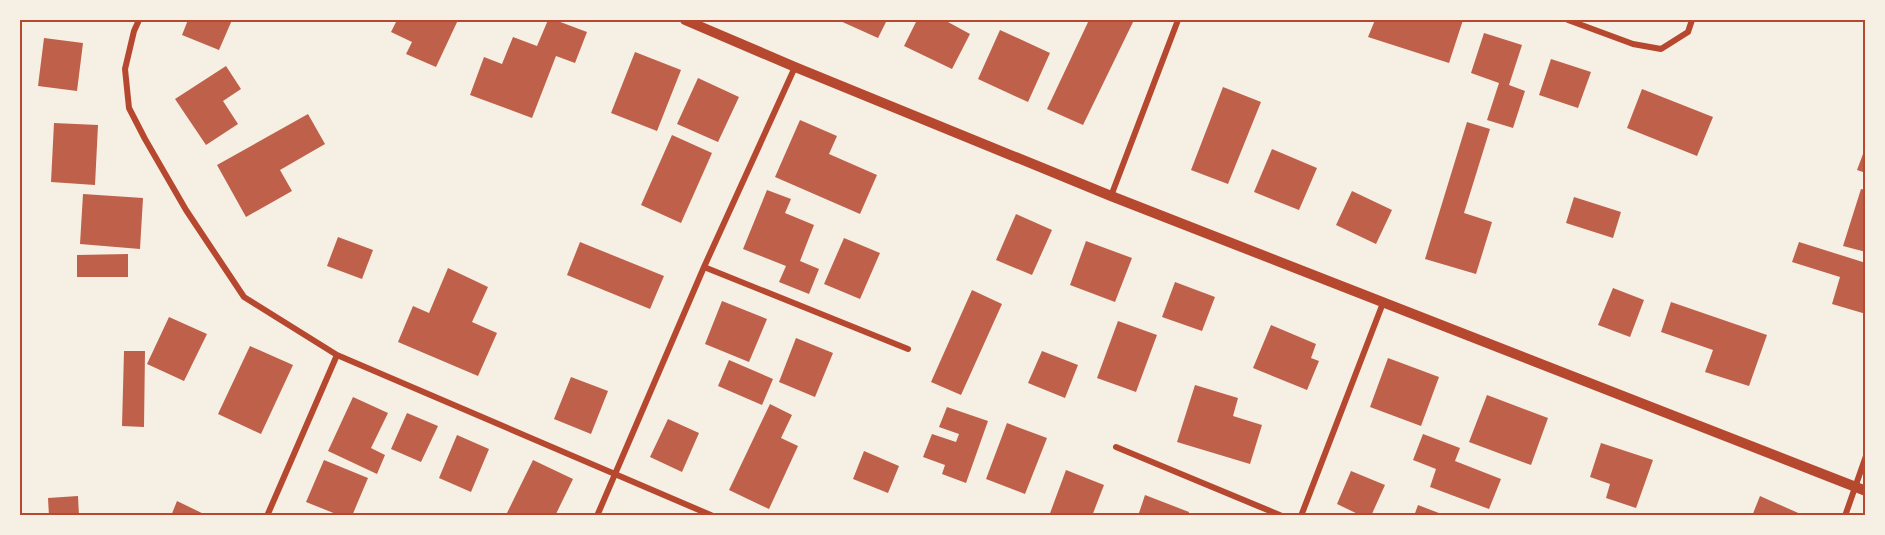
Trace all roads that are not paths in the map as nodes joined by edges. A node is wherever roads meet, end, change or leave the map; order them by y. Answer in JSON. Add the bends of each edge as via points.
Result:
{"nodes":[{"id":1,"x":139,"y":20,"type":"edge"},
{"id":2,"x":686,"y":20,"type":"edge"},
{"id":3,"x":1178,"y":20,"type":"edge"},
{"id":4,"x":1568,"y":20,"type":"edge"},
{"id":5,"x":1692,"y":20,"type":"edge"},
{"id":6,"x":795,"y":67,"type":"junction"},
{"id":7,"x":1112,"y":196,"type":"junction"},
{"id":8,"x":704,"y":267,"type":"junction"},
{"id":9,"x":1383,"y":303,"type":"junction"},
{"id":10,"x":908,"y":349,"type":"dead end"},
{"id":11,"x":337,"y":355,"type":"junction"},
{"id":12,"x":1116,"y":447,"type":"dead end"},
{"id":13,"x":1866,"y":456,"type":"edge"},
{"id":14,"x":615,"y":475,"type":"junction"},
{"id":15,"x":1860,"y":489,"type":"edge"},
{"id":16,"x":267,"y":516,"type":"edge"},
{"id":17,"x":597,"y":516,"type":"edge"},
{"id":18,"x":713,"y":516,"type":"edge"},
{"id":19,"x":1282,"y":516,"type":"edge"},
{"id":20,"x":1301,"y":516,"type":"edge"},
{"id":21,"x":1845,"y":516,"type":"edge"}],
"edges":[{"from":1,"to":11,"type":"street","via":[[125,69],[129,108],[186,210],[244,297]]},
{"from":2,"to":6,"type":"street"},
{"from":3,"to":7,"type":"street"},
{"from":4,"to":5,"type":"street","via":[[1633,44],[1661,49],[1688,32]]},
{"from":6,"to":7,"type":"street"},
{"from":6,"to":8,"type":"street"},
{"from":7,"to":9,"type":"street"},
{"from":8,"to":10,"type":"street"},
{"from":8,"to":14,"type":"street"},
{"from":9,"to":15,"type":"street"},
{"from":9,"to":20,"type":"street"},
{"from":11,"to":14,"type":"street"},
{"from":11,"to":16,"type":"street"},
{"from":12,"to":19,"type":"street"},
{"from":13,"to":15,"type":"street"},
{"from":14,"to":17,"type":"street"},
{"from":14,"to":18,"type":"street"},
{"from":15,"to":21,"type":"street"}]}
